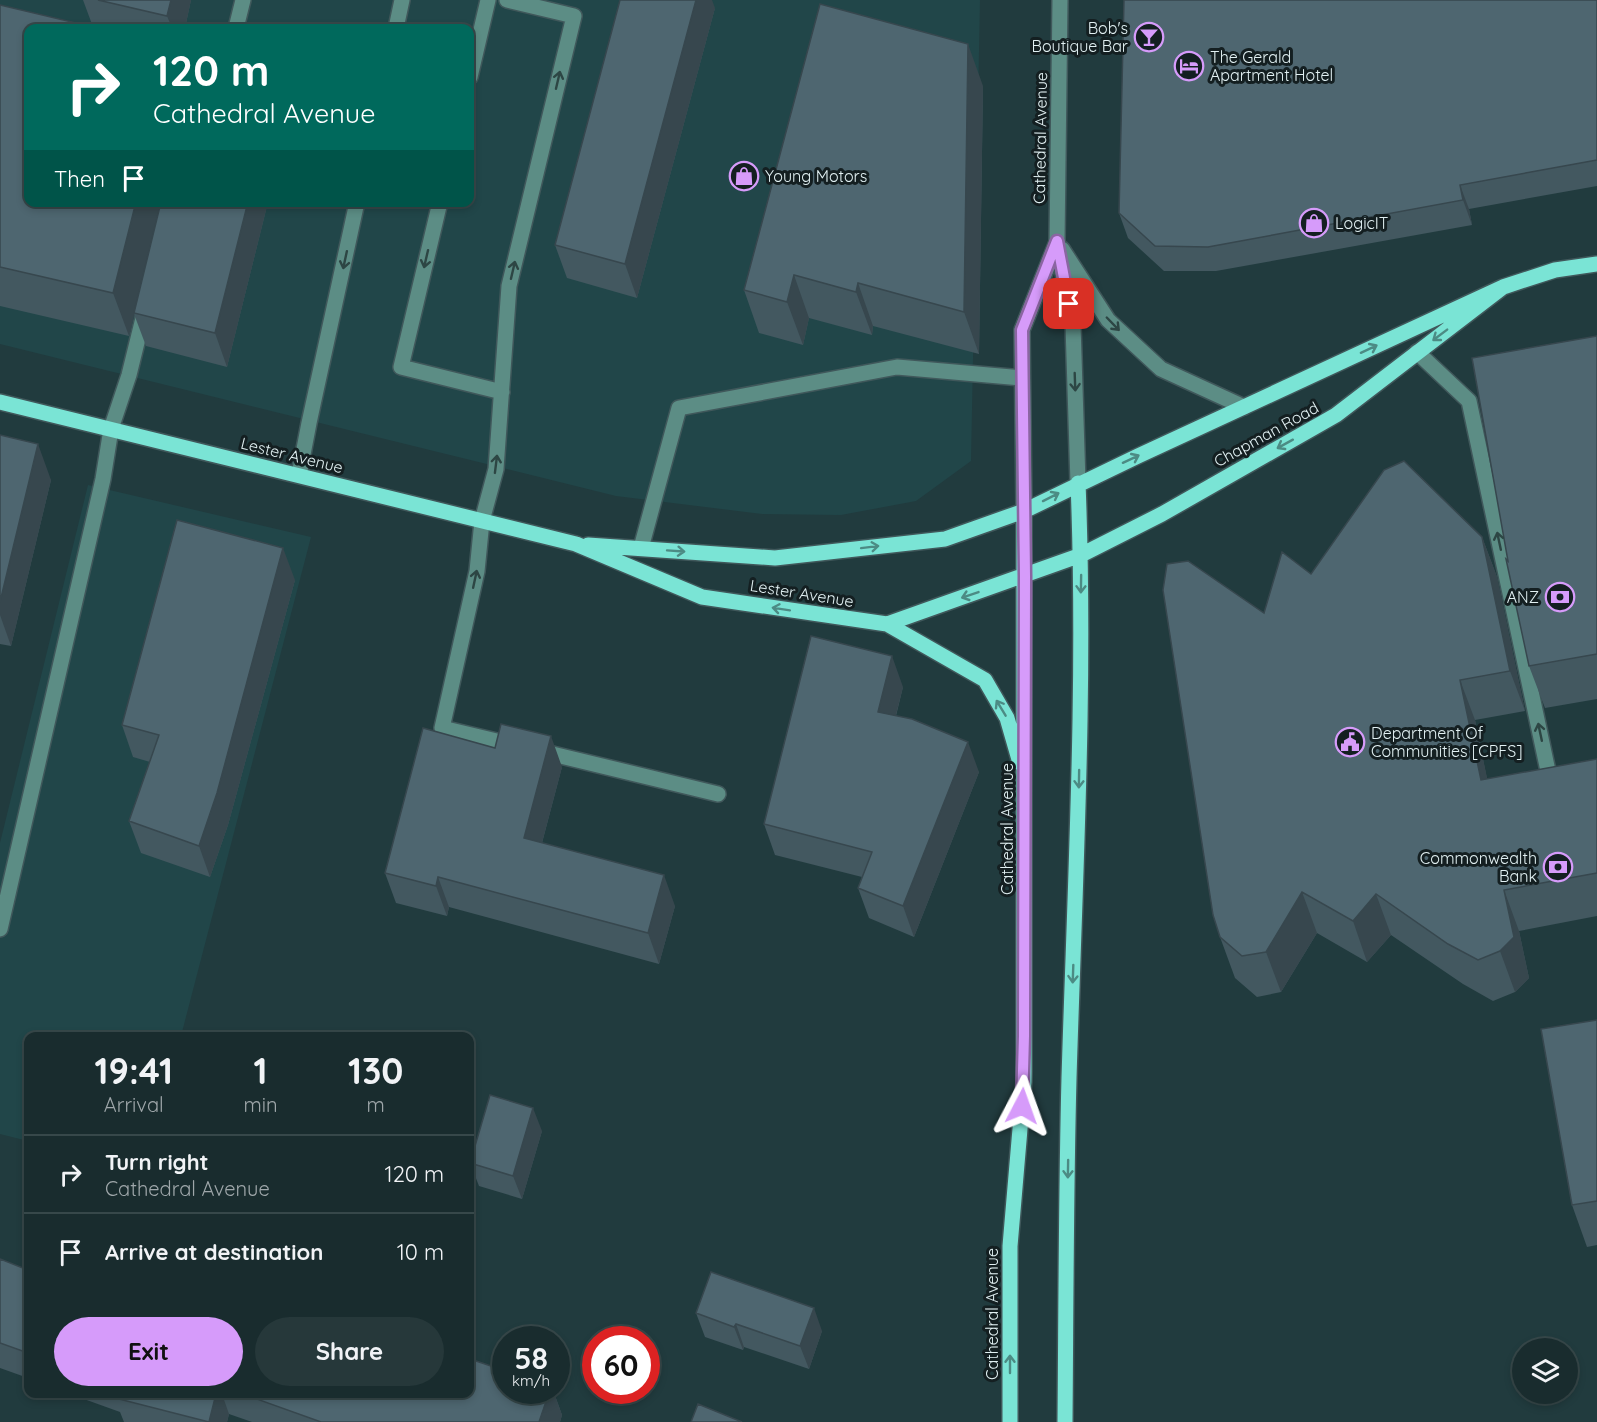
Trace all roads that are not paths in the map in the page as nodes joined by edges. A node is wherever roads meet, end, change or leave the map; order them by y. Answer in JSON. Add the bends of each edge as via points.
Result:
{"nodes":[{"id":1,"x":243,"y":0,"type":"edge"},
{"id":2,"x":402,"y":0,"type":"edge"},
{"id":3,"x":488,"y":0,"type":"edge"},
{"id":4,"x":507,"y":0,"type":"edge"},
{"id":5,"x":1060,"y":0,"type":"edge"},
{"id":6,"x":237,"y":24,"type":"edge"},
{"id":7,"x":397,"y":24,"type":"edge"},
{"id":8,"x":474,"y":60,"type":"edge"},
{"id":9,"x":356,"y":207,"type":"edge"},
{"id":10,"x":439,"y":207,"type":"edge"},
{"id":11,"x":1057,"y":241,"type":"junction"},
{"id":12,"x":1597,"y":264,"type":"edge"},
{"id":13,"x":1503,"y":287,"type":"junction"},
{"id":14,"x":149,"y":295,"type":"edge"},
{"id":15,"x":1417,"y":352,"type":"junction"},
{"id":16,"x":1022,"y":378,"type":"junction"},
{"id":17,"x":502,"y":392,"type":"junction"},
{"id":18,"x":0,"y":402,"type":"edge"},
{"id":19,"x":1244,"y":407,"type":"junction"},
{"id":20,"x":111,"y":429,"type":"junction"},
{"id":21,"x":299,"y":475,"type":"junction"},
{"id":22,"x":1078,"y":483,"type":"junction"},
{"id":23,"x":1024,"y":511,"type":"junction"},
{"id":24,"x":482,"y":521,"type":"junction"},
{"id":25,"x":576,"y":544,"type":"junction"},
{"id":26,"x":641,"y":548,"type":"junction"},
{"id":27,"x":1081,"y":555,"type":"junction"},
{"id":28,"x":1025,"y":576,"type":"junction"},
{"id":29,"x":886,"y":624,"type":"junction"},
{"id":30,"x":1563,"y":782,"type":"edge"},
{"id":31,"x":1025,"y":784,"type":"junction"},
{"id":32,"x":718,"y":794,"type":"dead end"},
{"id":33,"x":0,"y":929,"type":"edge"},
{"id":34,"x":1010,"y":1422,"type":"edge"},
{"id":35,"x":1065,"y":1422,"type":"edge"}],
"edges":[{"from":1,"to":6,"type":"street"},
{"from":2,"to":7,"type":"street"},
{"from":3,"to":8,"type":"street"},
{"from":17,"to":4,"type":"street","one_way":true,"via":[[509,286],[574,16]]},
{"from":5,"to":11,"type":"street","name":"Cathedral Avenue"},
{"from":9,"to":21,"type":"street","one_way":true},
{"from":10,"to":17,"type":"street","one_way":true,"via":[[401,367]]},
{"from":11,"to":16,"type":"street","name":"Cathedral Avenue","via":[[1022,330]]},
{"from":11,"to":19,"type":"street","one_way":true,"via":[[1108,320],[1161,369]]},
{"from":11,"to":22,"type":"street","name":"Cathedral Avenue","one_way":true,"via":[[1073,326]]},
{"from":12,"to":13,"type":"main road","name":"Chapman Road","via":[[1556,270]]},
{"from":13,"to":15,"type":"main road","name":"Chapman Road","one_way":true},
{"from":19,"to":13,"type":"main road","name":"Chapman Road","one_way":true},
{"from":14,"to":20,"type":"street"},
{"from":15,"to":27,"type":"main road","name":"Chapman Road","one_way":true,"via":[[1336,416]]},
{"from":30,"to":15,"type":"street","one_way":true,"via":[[1548,771],[1469,401]]},
{"from":16,"to":23,"type":"street","name":"Cathedral Avenue"},
{"from":16,"to":26,"type":"street","via":[[897,367],[679,408]]},
{"from":24,"to":17,"type":"street","one_way":true,"via":[[496,469]]},
{"from":18,"to":20,"type":"main road","name":"Lester Avenue"},
{"from":22,"to":19,"type":"main road","name":"Chapman Road","one_way":true},
{"from":20,"to":21,"type":"main road","name":"Lester Avenue"},
{"from":20,"to":33,"type":"street","via":[[103,479]]},
{"from":21,"to":24,"type":"main road","name":"Lester Avenue"},
{"from":23,"to":22,"type":"main road","name":"Chapman Road","one_way":true},
{"from":22,"to":27,"type":"main road","name":"Cathedral Avenue"},
{"from":26,"to":23,"type":"main road","name":"Lester Avenue","one_way":true,"via":[[775,558],[945,538]]},
{"from":23,"to":28,"type":"main road","name":"Cathedral Avenue"},
{"from":24,"to":25,"type":"main road","name":"Lester Avenue"},
{"from":32,"to":24,"type":"street","one_way":true,"via":[[442,728],[477,571]]},
{"from":25,"to":26,"type":"main road","name":"Lester Avenue"},
{"from":29,"to":25,"type":"main road","name":"Lester Avenue","one_way":true,"via":[[702,597]]},
{"from":27,"to":28,"type":"main road","name":"Chapman Road"},
{"from":27,"to":35,"type":"main road","name":"Cathedral Avenue","one_way":true},
{"from":28,"to":29,"type":"main road","name":"Lester Avenue","one_way":true},
{"from":28,"to":31,"type":"main road","name":"Cathedral Avenue"},
{"from":31,"to":29,"type":"main road","one_way":true,"via":[[1007,718],[985,680]]},
{"from":34,"to":31,"type":"main road","name":"Cathedral Avenue","one_way":true,"via":[[1010,1246],[1024,1082]]}]}
